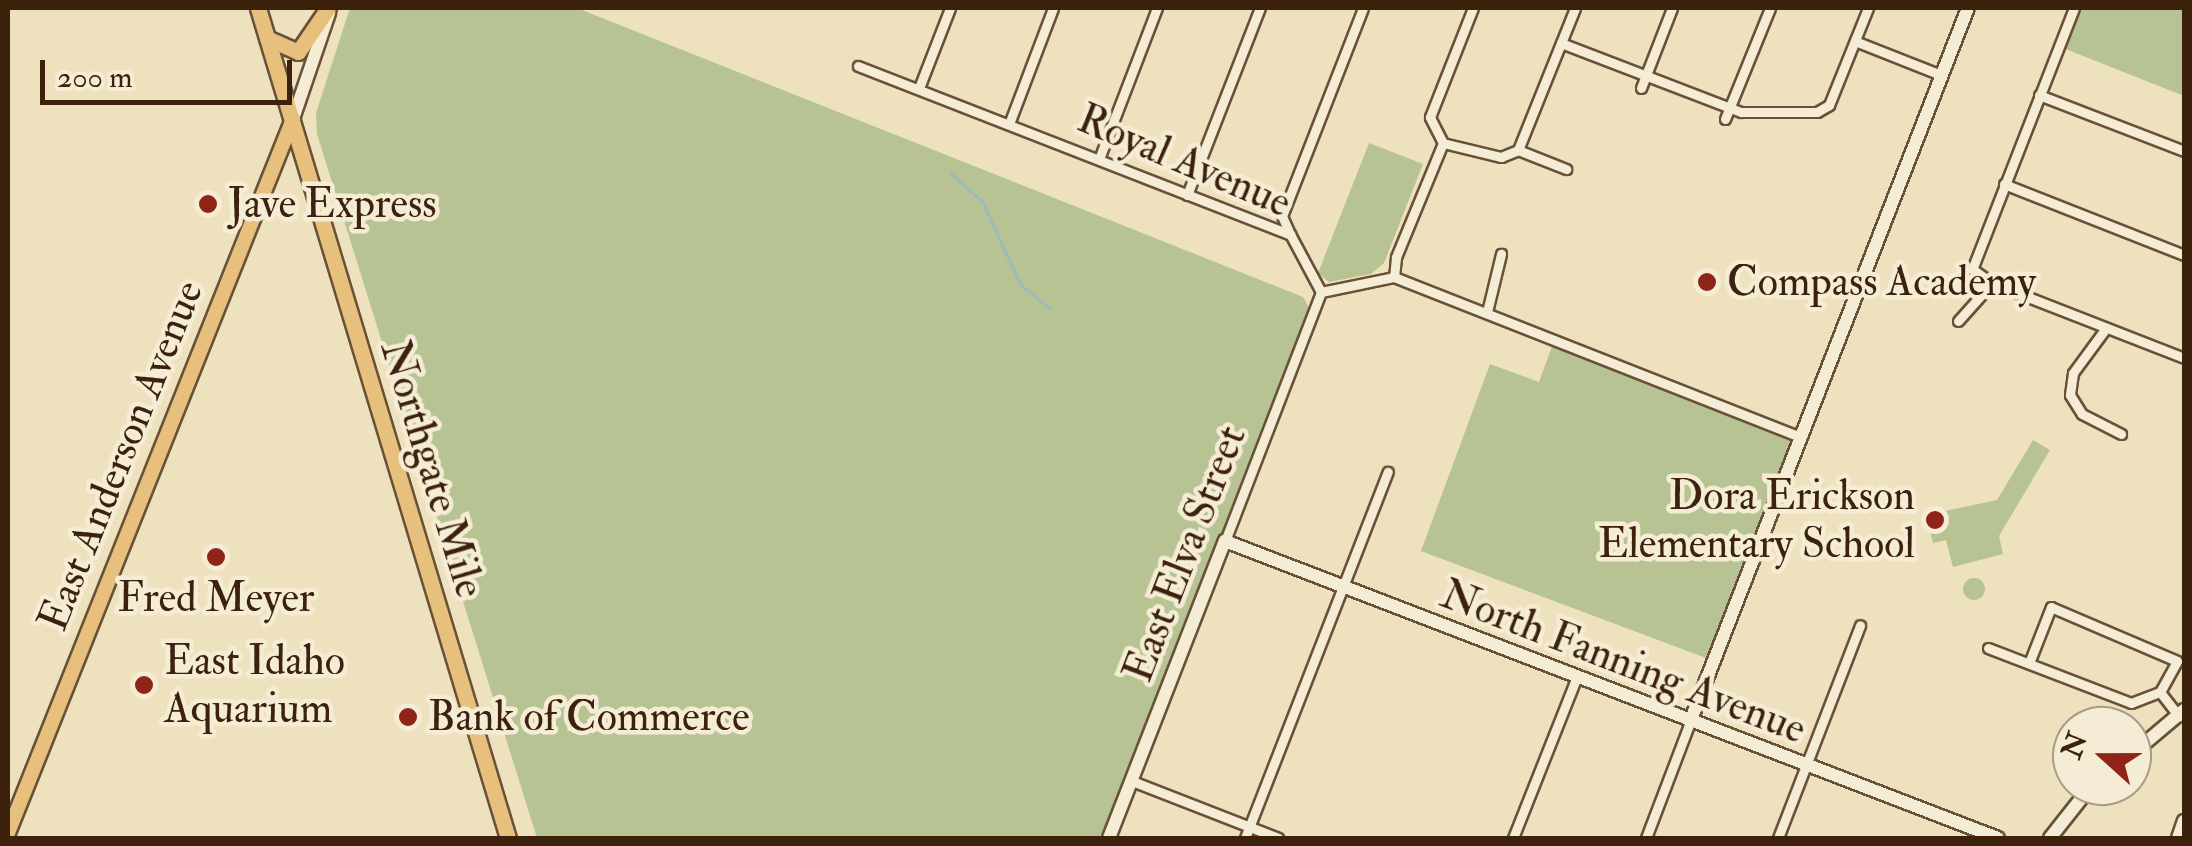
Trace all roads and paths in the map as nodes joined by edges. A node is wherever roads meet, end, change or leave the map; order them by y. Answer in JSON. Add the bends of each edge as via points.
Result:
{"nodes":[{"id":1,"x":258,"y":8,"type":"edge"},
{"id":2,"x":329,"y":8,"type":"edge"},
{"id":3,"x":950,"y":8,"type":"edge"},
{"id":4,"x":1053,"y":8,"type":"edge"},
{"id":5,"x":1158,"y":8,"type":"edge"},
{"id":6,"x":1260,"y":8,"type":"edge"},
{"id":7,"x":1363,"y":8,"type":"edge"},
{"id":8,"x":1473,"y":8,"type":"edge"},
{"id":9,"x":1575,"y":8,"type":"edge"},
{"id":10,"x":1672,"y":8,"type":"edge"},
{"id":11,"x":1770,"y":8,"type":"edge"},
{"id":12,"x":1868,"y":8,"type":"edge"},
{"id":13,"x":1968,"y":8,"type":"edge"},
{"id":14,"x":2074,"y":8,"type":"edge"},
{"id":15,"x":268,"y":38,"type":"junction"},
{"id":16,"x":1855,"y":41,"type":"junction"},
{"id":17,"x":1561,"y":43,"type":"junction"},
{"id":18,"x":858,"y":66,"type":"dead end"},
{"id":19,"x":1941,"y":75,"type":"junction"},
{"id":20,"x":1646,"y":76,"type":"junction"},
{"id":21,"x":919,"y":88,"type":"junction"},
{"id":22,"x":1641,"y":88,"type":"dead end"},
{"id":23,"x":2040,"y":94,"type":"junction"},
{"id":24,"x":1729,"y":108,"type":"junction"},
{"id":25,"x":293,"y":119,"type":"junction"},
{"id":26,"x":1725,"y":119,"type":"dead end"},
{"id":27,"x":1009,"y":124,"type":"junction"},
{"id":28,"x":1443,"y":144,"type":"junction"},
{"id":29,"x":1518,"y":150,"type":"junction"},
{"id":30,"x":2184,"y":151,"type":"edge"},
{"id":31,"x":1099,"y":160,"type":"junction"},
{"id":32,"x":1566,"y":169,"type":"dead end"},
{"id":33,"x":2004,"y":184,"type":"junction"},
{"id":34,"x":1186,"y":195,"type":"junction"},
{"id":35,"x":1290,"y":234,"type":"junction"},
{"id":36,"x":1500,"y":254,"type":"dead end"},
{"id":37,"x":2184,"y":255,"type":"edge"},
{"id":38,"x":1394,"y":277,"type":"junction"},
{"id":39,"x":1992,"y":283,"type":"junction"},
{"id":40,"x":1321,"y":292,"type":"junction"},
{"id":41,"x":1487,"y":312,"type":"junction"},
{"id":42,"x":1958,"y":321,"type":"dead end"},
{"id":43,"x":2106,"y":328,"type":"junction"},
{"id":44,"x":2184,"y":358,"type":"edge"},
{"id":45,"x":2121,"y":434,"type":"dead end"},
{"id":46,"x":1798,"y":436,"type":"junction"},
{"id":47,"x":1388,"y":472,"type":"dead end"},
{"id":48,"x":1225,"y":542,"type":"junction"},
{"id":49,"x":1342,"y":589,"type":"junction"},
{"id":50,"x":1860,"y":625,"type":"dead end"},
{"id":51,"x":1988,"y":648,"type":"dead end"},
{"id":52,"x":2029,"y":663,"type":"junction"},
{"id":53,"x":1576,"y":678,"type":"junction"},
{"id":54,"x":2160,"y":692,"type":"junction"},
{"id":55,"x":2182,"y":712,"type":"edge"},
{"id":56,"x":1690,"y":722,"type":"junction"},
{"id":57,"x":2152,"y":737,"type":"edge"},
{"id":58,"x":1806,"y":766,"type":"junction"},
{"id":59,"x":1132,"y":781,"type":"junction"},
{"id":60,"x":2075,"y":806,"type":"edge"},
{"id":61,"x":2184,"y":821,"type":"edge"},
{"id":62,"x":1249,"y":827,"type":"junction"},
{"id":63,"x":8,"y":832,"type":"edge"},
{"id":64,"x":508,"y":838,"type":"edge"},
{"id":65,"x":1110,"y":838,"type":"edge"},
{"id":66,"x":1244,"y":838,"type":"edge"},
{"id":67,"x":1278,"y":838,"type":"edge"},
{"id":68,"x":1513,"y":838,"type":"edge"},
{"id":69,"x":1646,"y":838,"type":"edge"},
{"id":70,"x":1778,"y":838,"type":"edge"},
{"id":71,"x":1998,"y":838,"type":"edge"},
{"id":72,"x":2050,"y":838,"type":"edge"},
{"id":73,"x":2178,"y":838,"type":"edge"}],
"edges":[{"from":1,"to":15,"type":"highway","name":"Northgate Mile"},
{"from":2,"to":15,"type":"highway","via":[[298,52]]},
{"from":2,"to":25,"type":"street"},
{"from":3,"to":21,"type":"street"},
{"from":4,"to":27,"type":"street"},
{"from":5,"to":31,"type":"street"},
{"from":6,"to":34,"type":"street"},
{"from":7,"to":35,"type":"street","via":[[1282,216]]},
{"from":8,"to":28,"type":"street","via":[[1430,117]]},
{"from":9,"to":17,"type":"street"},
{"from":10,"to":20,"type":"street"},
{"from":11,"to":24,"type":"street"},
{"from":12,"to":16,"type":"street"},
{"from":13,"to":19,"type":"street"},
{"from":14,"to":23,"type":"street"},
{"from":15,"to":25,"type":"highway","name":"Northgate Mile"},
{"from":16,"to":19,"type":"street"},
{"from":16,"to":24,"type":"street","via":[[1829,105],[1817,112]]},
{"from":17,"to":20,"type":"street"},
{"from":17,"to":29,"type":"street"},
{"from":18,"to":21,"type":"street","name":"Royal Avenue"},
{"from":19,"to":46,"type":"street"},
{"from":20,"to":22,"type":"street"},
{"from":20,"to":24,"type":"street"},
{"from":21,"to":27,"type":"street","name":"Royal Avenue"},
{"from":23,"to":30,"type":"street"},
{"from":23,"to":33,"type":"street"},
{"from":24,"to":26,"type":"street"},
{"from":25,"to":63,"type":"main road","name":"East Anderson Avenue"},
{"from":25,"to":64,"type":"highway","name":"Northgate Mile"},
{"from":27,"to":31,"type":"street","name":"Royal Avenue"},
{"from":28,"to":29,"type":"street","via":[[1502,157]]},
{"from":28,"to":38,"type":"street"},
{"from":29,"to":32,"type":"street"},
{"from":31,"to":34,"type":"street","name":"Royal Avenue"},
{"from":33,"to":37,"type":"street"},
{"from":33,"to":39,"type":"street","via":[[1972,269]]},
{"from":34,"to":35,"type":"street","name":"Royal Avenue"},
{"from":35,"to":40,"type":"street","name":"Royal Avenue"},
{"from":36,"to":41,"type":"street"},
{"from":38,"to":40,"type":"street"},
{"from":38,"to":41,"type":"street"},
{"from":39,"to":42,"type":"street"},
{"from":39,"to":43,"type":"street"},
{"from":40,"to":48,"type":"street","name":"East Elva Street"},
{"from":41,"to":46,"type":"street"},
{"from":43,"to":44,"type":"street"},
{"from":43,"to":45,"type":"street","via":[[2073,373],[2070,394],[2082,414]]},
{"from":46,"to":56,"type":"street"},
{"from":47,"to":49,"type":"street"},
{"from":48,"to":49,"type":"street","name":"North Fanning Avenue"},
{"from":48,"to":59,"type":"street","name":"East Elva Street"},
{"from":49,"to":53,"type":"street","name":"North Fanning Avenue"},
{"from":49,"to":62,"type":"street"},
{"from":50,"to":58,"type":"street"},
{"from":51,"to":52,"type":"street"},
{"from":52,"to":54,"type":"street","via":[[2132,703]]},
{"from":52,"to":54,"type":"street","via":[[2053,601],[2172,655],[2177,665]]},
{"from":53,"to":56,"type":"street","name":"North Fanning Avenue"},
{"from":53,"to":68,"type":"street"},
{"from":54,"to":55,"type":"street"},
{"from":55,"to":57,"type":"street"},
{"from":56,"to":58,"type":"street","name":"North Fanning Avenue"},
{"from":56,"to":69,"type":"street"},
{"from":58,"to":70,"type":"street"},
{"from":58,"to":71,"type":"street","name":"North Fanning Avenue"},
{"from":59,"to":62,"type":"street"},
{"from":59,"to":65,"type":"street","name":"East Elva Street"},
{"from":60,"to":72,"type":"street"},
{"from":61,"to":73,"type":"street"},
{"from":62,"to":66,"type":"street"},
{"from":62,"to":67,"type":"street"}]}
